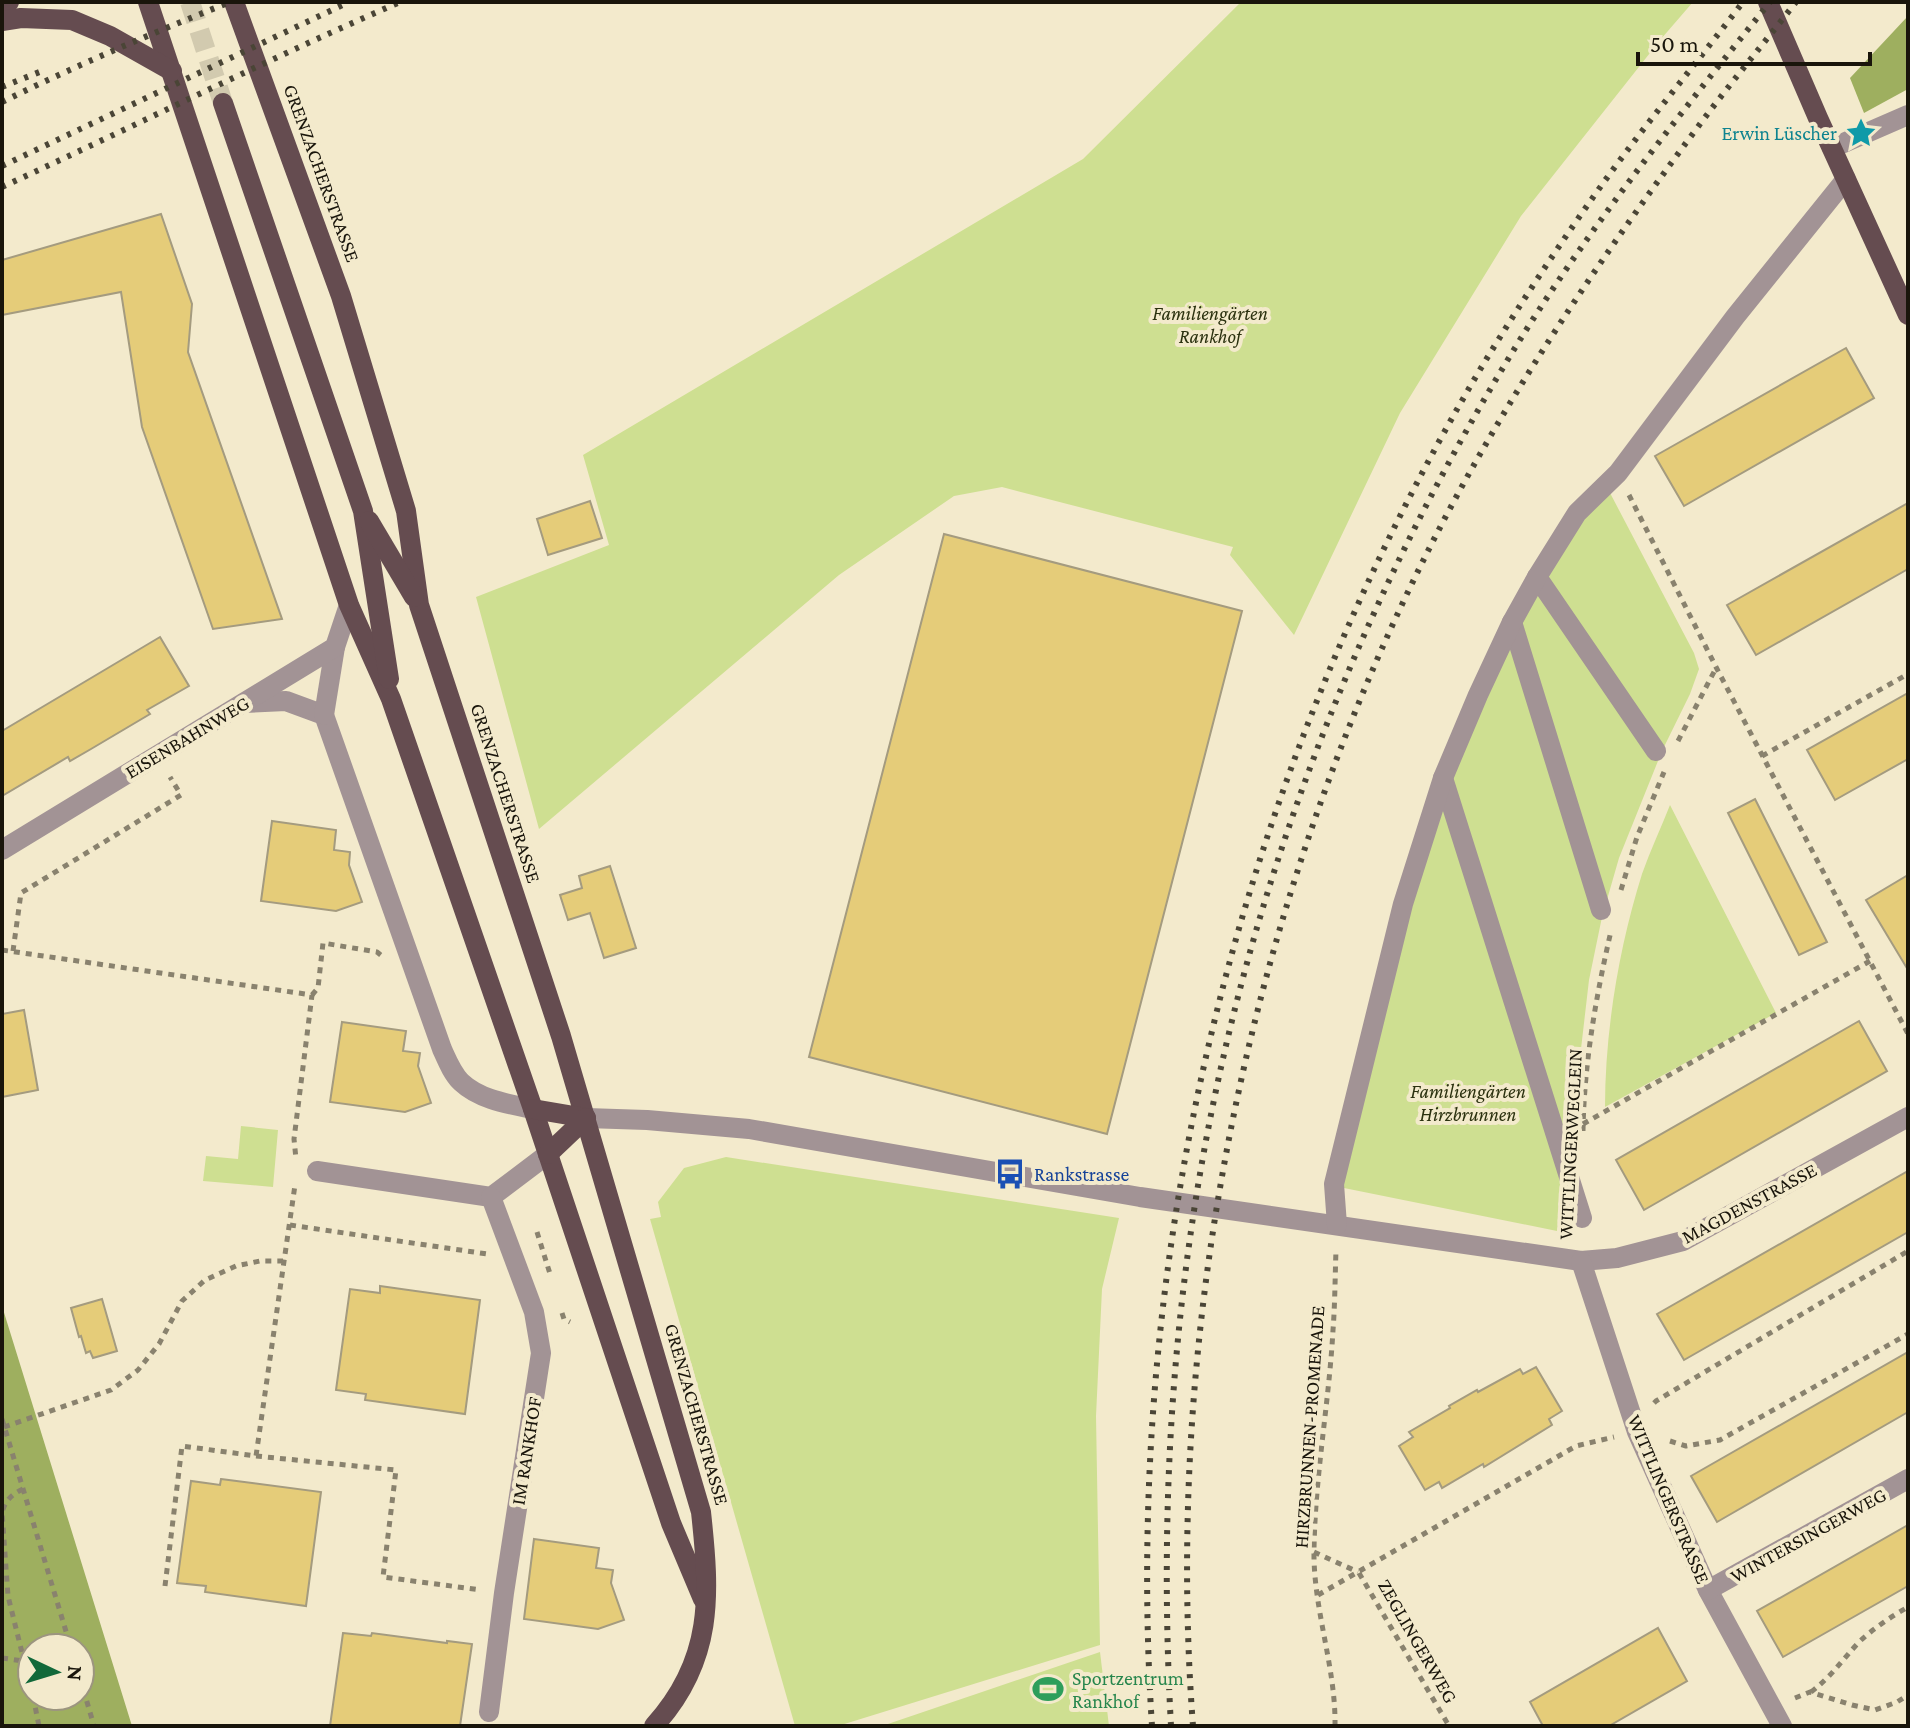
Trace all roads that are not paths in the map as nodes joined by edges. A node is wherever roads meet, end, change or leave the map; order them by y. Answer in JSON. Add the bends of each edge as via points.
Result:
{"nodes":[{"id":1,"x":9,"y":2,"type":"edge"},
{"id":2,"x":148,"y":2,"type":"edge"},
{"id":3,"x":234,"y":2,"type":"edge"},
{"id":4,"x":1768,"y":2,"type":"edge"},
{"id":5,"x":2,"y":6,"type":"edge"},
{"id":6,"x":2,"y":21,"type":"edge"},
{"id":7,"x":172,"y":71,"type":"junction"},
{"id":8,"x":223,"y":103,"type":"tunnel mouth"},
{"id":9,"x":1908,"y":115,"type":"edge"},
{"id":10,"x":1832,"y":148,"type":"junction"},
{"id":11,"x":1846,"y":179,"type":"junction"},
{"id":12,"x":1908,"y":315,"type":"edge"},
{"id":13,"x":363,"y":511,"type":"junction"},
{"id":14,"x":1537,"y":577,"type":"junction"},
{"id":15,"x":349,"y":605,"type":"junction"},
{"id":16,"x":419,"y":605,"type":"junction"},
{"id":17,"x":1512,"y":622,"type":"junction"},
{"id":18,"x":335,"y":647,"type":"junction"},
{"id":19,"x":391,"y":699,"type":"junction"},
{"id":20,"x":244,"y":703,"type":"junction"},
{"id":21,"x":324,"y":715,"type":"junction"},
{"id":22,"x":1665,"y":756,"type":"road end"},
{"id":23,"x":1443,"y":778,"type":"junction"},
{"id":24,"x":2,"y":850,"type":"edge"},
{"id":25,"x":1607,"y":917,"type":"road end"},
{"id":26,"x":533,"y":1109,"type":"junction"},
{"id":27,"x":1908,"y":1117,"type":"edge"},
{"id":28,"x":586,"y":1118,"type":"junction"},
{"id":29,"x":548,"y":1154,"type":"junction"},
{"id":30,"x":307,"y":1170,"type":"road end"},
{"id":31,"x":491,"y":1197,"type":"junction"},
{"id":32,"x":1582,"y":1218,"type":"dead end"},
{"id":33,"x":1337,"y":1225,"type":"junction"},
{"id":34,"x":1581,"y":1261,"type":"junction"},
{"id":35,"x":1908,"y":1479,"type":"edge"},
{"id":36,"x":1708,"y":1590,"type":"junction"},
{"id":37,"x":707,"y":1607,"type":"junction"},
{"id":38,"x":489,"y":1712,"type":"dead end"},
{"id":39,"x":654,"y":1726,"type":"edge"},
{"id":40,"x":1782,"y":1726,"type":"edge"}],
"edges":[{"from":1,"to":5,"type":"main road"},
{"from":2,"to":7,"type":"main road"},
{"from":3,"to":16,"type":"main road","name":"GRENZACHERSTRASSE","via":[[354,339],[406,511]]},
{"from":4,"to":10,"type":"main road"},
{"from":6,"to":7,"type":"main road","via":[[72,20]]},
{"from":7,"to":15,"type":"main road"},
{"from":8,"to":13,"type":"main road"},
{"from":9,"to":10,"type":"street"},
{"from":10,"to":11,"type":"main road"},
{"from":11,"to":12,"type":"main road"},
{"from":11,"to":14,"type":"street","via":[[1618,473],[1577,513]]},
{"from":13,"to":16,"type":"main road"},
{"from":13,"to":19,"type":"main road"},
{"from":14,"to":17,"type":"street"},
{"from":14,"to":22,"type":"street"},
{"from":15,"to":18,"type":"street"},
{"from":15,"to":19,"type":"main road"},
{"from":16,"to":28,"type":"main road","name":"GRENZACHERSTRASSE"},
{"from":17,"to":23,"type":"street"},
{"from":17,"to":25,"type":"street"},
{"from":18,"to":20,"type":"street","name":"EISENBAHNWEG"},
{"from":18,"to":21,"type":"street"},
{"from":19,"to":26,"type":"main road"},
{"from":20,"to":21,"type":"street","via":[[286,701]]},
{"from":20,"to":24,"type":"street","name":"EISENBAHNWEG"},
{"from":21,"to":26,"type":"street","via":[[454,1073],[479,1094]]},
{"from":23,"to":32,"type":"street"},
{"from":23,"to":33,"type":"street","via":[[1403,904],[1354,1099],[1334,1184]]},
{"from":26,"to":28,"type":"main road"},
{"from":26,"to":29,"type":"main road"},
{"from":27,"to":34,"type":"street","name":"MAGDENSTRASSE","via":[[1683,1241]]},
{"from":28,"to":29,"type":"main road"},
{"from":28,"to":33,"type":"street","via":[[749,1129],[1140,1197]]},
{"from":28,"to":37,"type":"main road","name":"GRENZACHERSTRASSE","via":[[701,1512]]},
{"from":29,"to":31,"type":"street"},
{"from":29,"to":37,"type":"main road","via":[[671,1523]]},
{"from":30,"to":31,"type":"street"},
{"from":31,"to":38,"type":"street","name":"IM RANKHOF","via":[[534,1312],[541,1353]]},
{"from":33,"to":34,"type":"street"},
{"from":34,"to":36,"type":"street","name":"WITTLINGERSTRASSE","via":[[1637,1432]]},
{"from":35,"to":36,"type":"street","name":"WINTERSINGERWEG"},
{"from":36,"to":40,"type":"street","name":"WITTLINGERSTRASSE"},
{"from":37,"to":39,"type":"main road","name":"GRENZACHERSTRASSE","via":[[690,1674],[673,1706]]}]}
